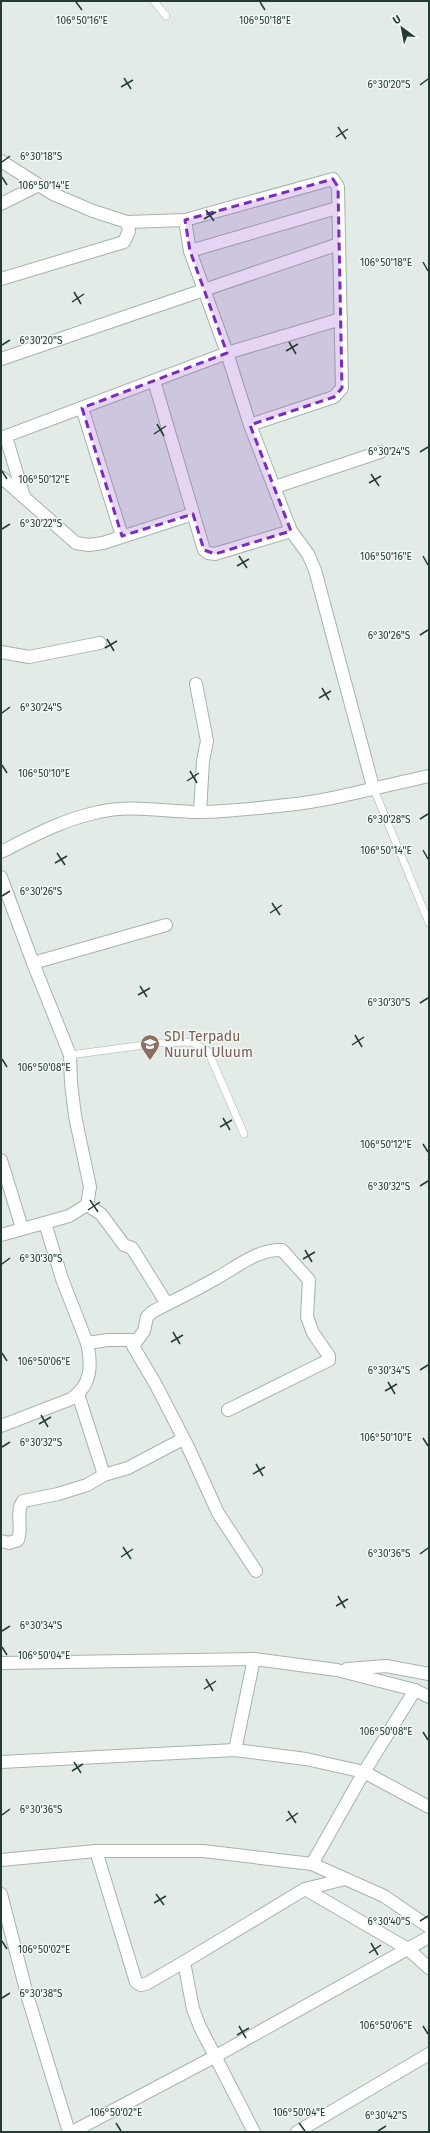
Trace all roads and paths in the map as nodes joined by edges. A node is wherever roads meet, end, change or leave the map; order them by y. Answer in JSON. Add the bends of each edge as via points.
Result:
{"nodes":[{"id":1,"x":154,"y":1,"type":"edge"},
{"id":2,"x":166,"y":16,"type":"dead end"},
{"id":3,"x":1,"y":160,"type":"edge"},
{"id":4,"x":38,"y":186,"type":"junction"},
{"id":5,"x":1,"y":204,"type":"edge"},
{"id":6,"x":337,"y":208,"type":"junction"},
{"id":7,"x":185,"y":220,"type":"junction"},
{"id":8,"x":127,"y":222,"type":"junction"},
{"id":9,"x":339,"y":244,"type":"junction"},
{"id":10,"x":190,"y":251,"type":"junction"},
{"id":11,"x":1,"y":279,"type":"edge"},
{"id":12,"x":203,"y":289,"type":"junction"},
{"id":13,"x":341,"y":319,"type":"junction"},
{"id":14,"x":228,"y":353,"type":"junction"},
{"id":15,"x":1,"y":359,"type":"edge"},
{"id":16,"x":154,"y":381,"type":"junction"},
{"id":17,"x":82,"y":408,"type":"junction"},
{"id":18,"x":250,"y":425,"type":"junction"},
{"id":19,"x":3,"y":437,"type":"edge"},
{"id":20,"x":380,"y":452,"type":"dead end"},
{"id":21,"x":1,"y":477,"type":"edge"},
{"id":22,"x":275,"y":487,"type":"junction"},
{"id":23,"x":24,"y":497,"type":"junction"},
{"id":24,"x":193,"y":514,"type":"junction"},
{"id":25,"x":291,"y":531,"type":"junction"},
{"id":26,"x":122,"y":536,"type":"junction"},
{"id":27,"x":100,"y":643,"type":"dead end"},
{"id":28,"x":1,"y":652,"type":"edge"},
{"id":29,"x":196,"y":684,"type":"dead end"},
{"id":30,"x":429,"y":776,"type":"edge"},
{"id":31,"x":373,"y":787,"type":"junction"},
{"id":32,"x":200,"y":812,"type":"junction"},
{"id":33,"x":1,"y":852,"type":"edge"},
{"id":34,"x":1,"y":877,"type":"edge"},
{"id":35,"x":429,"y":924,"type":"edge"},
{"id":36,"x":166,"y":925,"type":"dead end"},
{"id":37,"x":32,"y":963,"type":"junction"},
{"id":38,"x":70,"y":1055,"type":"junction"},
{"id":39,"x":244,"y":1134,"type":"dead end"},
{"id":40,"x":1,"y":1160,"type":"edge"},
{"id":41,"x":87,"y":1205,"type":"junction"},
{"id":42,"x":45,"y":1223,"type":"junction"},
{"id":43,"x":22,"y":1228,"type":"junction"},
{"id":44,"x":1,"y":1235,"type":"edge"},
{"id":45,"x":167,"y":1304,"type":"junction"},
{"id":46,"x":136,"y":1340,"type":"junction"},
{"id":47,"x":87,"y":1343,"type":"junction"},
{"id":48,"x":78,"y":1394,"type":"junction"},
{"id":49,"x":228,"y":1410,"type":"dead end"},
{"id":50,"x":1,"y":1426,"type":"edge"},
{"id":51,"x":184,"y":1439,"type":"junction"},
{"id":52,"x":104,"y":1475,"type":"junction"},
{"id":53,"x":1,"y":1540,"type":"edge"},
{"id":54,"x":256,"y":1571,"type":"dead end"},
{"id":55,"x":254,"y":1659,"type":"junction"},
{"id":56,"x":1,"y":1662,"type":"edge"},
{"id":57,"x":337,"y":1670,"type":"junction"},
{"id":58,"x":429,"y":1674,"type":"edge"},
{"id":59,"x":415,"y":1690,"type":"junction"},
{"id":60,"x":429,"y":1697,"type":"edge"},
{"id":61,"x":235,"y":1750,"type":"junction"},
{"id":62,"x":1,"y":1762,"type":"edge"},
{"id":63,"x":364,"y":1772,"type":"junction"},
{"id":64,"x":429,"y":1807,"type":"edge"},
{"id":65,"x":96,"y":1851,"type":"junction"},
{"id":66,"x":1,"y":1860,"type":"edge"},
{"id":67,"x":312,"y":1864,"type":"junction"},
{"id":68,"x":345,"y":1879,"type":"junction"},
{"id":69,"x":305,"y":1889,"type":"junction"},
{"id":70,"x":1,"y":1894,"type":"edge"},
{"id":71,"x":429,"y":1927,"type":"edge"},
{"id":72,"x":429,"y":1937,"type":"edge"},
{"id":73,"x":408,"y":1949,"type":"junction"},
{"id":74,"x":184,"y":1962,"type":"junction"},
{"id":75,"x":429,"y":1968,"type":"edge"},
{"id":76,"x":429,"y":2054,"type":"edge"},
{"id":77,"x":216,"y":2056,"type":"junction"},
{"id":78,"x":71,"y":2132,"type":"edge"},
{"id":79,"x":254,"y":2132,"type":"edge"},
{"id":80,"x":297,"y":2132,"type":"edge"}],
"edges":[{"from":1,"to":2,"type":"lane"},
{"from":3,"to":4,"type":"street"},
{"from":4,"to":5,"type":"street"},
{"from":4,"to":8,"type":"street","via":[[93,212]]},
{"from":6,"to":7,"type":"street","via":[[338,187],[333,179],[328,179]]},
{"from":6,"to":9,"type":"street"},
{"from":6,"to":10,"type":"street"},
{"from":7,"to":8,"type":"street"},
{"from":7,"to":10,"type":"street"},
{"from":8,"to":11,"type":"street","via":[[129,232],[124,242]]},
{"from":9,"to":12,"type":"street"},
{"from":9,"to":13,"type":"street"},
{"from":10,"to":12,"type":"street"},
{"from":12,"to":14,"type":"street"},
{"from":12,"to":15,"type":"street"},
{"from":13,"to":14,"type":"street"},
{"from":13,"to":18,"type":"street","via":[[342,388],[339,393],[334,397]]},
{"from":14,"to":16,"type":"street"},
{"from":14,"to":18,"type":"street"},
{"from":16,"to":17,"type":"street"},
{"from":16,"to":24,"type":"street"},
{"from":17,"to":19,"type":"street"},
{"from":17,"to":26,"type":"street"},
{"from":18,"to":22,"type":"street"},
{"from":19,"to":23,"type":"street"},
{"from":20,"to":22,"type":"street"},
{"from":21,"to":23,"type":"street"},
{"from":22,"to":25,"type":"street"},
{"from":23,"to":26,"type":"street","via":[[76,543],[103,543]]},
{"from":24,"to":25,"type":"street","via":[[204,550],[208,553],[215,554]]},
{"from":24,"to":26,"type":"street"},
{"from":25,"to":31,"type":"street","via":[[308,554],[315,570]]},
{"from":27,"to":28,"type":"street","via":[[29,657]]},
{"from":29,"to":32,"type":"street","via":[[207,741],[203,761]]},
{"from":30,"to":31,"type":"street"},
{"from":31,"to":32,"type":"street","via":[[330,800]]},
{"from":31,"to":35,"type":"lane"},
{"from":32,"to":33,"type":"street","via":[[129,808],[100,812],[58,824]]},
{"from":34,"to":37,"type":"street"},
{"from":36,"to":37,"type":"street"},
{"from":37,"to":38,"type":"street"},
{"from":38,"to":39,"type":"lane","via":[[159,1043],[191,1042],[208,1052]]},
{"from":38,"to":41,"type":"street","via":[[75,1116],[90,1187]]},
{"from":40,"to":43,"type":"street"},
{"from":41,"to":42,"type":"street","via":[[69,1216]]},
{"from":41,"to":45,"type":"street","via":[[100,1214],[124,1245],[132,1248]]},
{"from":42,"to":43,"type":"street"},
{"from":42,"to":47,"type":"street","via":[[62,1279]]},
{"from":43,"to":44,"type":"street"},
{"from":45,"to":46,"type":"street","via":[[152,1312],[144,1331]]},
{"from":45,"to":49,"type":"street","via":[[259,1253],[270,1250],[282,1250],[309,1280],[307,1317],[329,1360]]},
{"from":46,"to":47,"type":"street"},
{"from":46,"to":51,"type":"street","via":[[133,1343],[134,1348]]},
{"from":47,"to":48,"type":"street","via":[[90,1376]]},
{"from":48,"to":50,"type":"street"},
{"from":48,"to":52,"type":"street"},
{"from":51,"to":52,"type":"street","via":[[128,1468]]},
{"from":51,"to":54,"type":"street","via":[[218,1513]]},
{"from":52,"to":53,"type":"street","via":[[87,1485],[23,1501],[20,1505],[21,1531],[18,1540],[10,1543]]},
{"from":55,"to":56,"type":"street"},
{"from":55,"to":57,"type":"street"},
{"from":55,"to":61,"type":"street"},
{"from":57,"to":58,"type":"street","via":[[386,1666]]},
{"from":57,"to":59,"type":"street"},
{"from":59,"to":60,"type":"street"},
{"from":59,"to":63,"type":"street"},
{"from":61,"to":62,"type":"street"},
{"from":61,"to":63,"type":"street","via":[[306,1759]]},
{"from":63,"to":64,"type":"street"},
{"from":63,"to":67,"type":"street"},
{"from":65,"to":66,"type":"street"},
{"from":65,"to":67,"type":"street","via":[[203,1851]]},
{"from":65,"to":74,"type":"street","via":[[136,1982],[146,1984]]},
{"from":67,"to":68,"type":"street"},
{"from":68,"to":69,"type":"street"},
{"from":68,"to":71,"type":"street","via":[[384,1896]]},
{"from":69,"to":73,"type":"street"},
{"from":69,"to":74,"type":"street"},
{"from":70,"to":78,"type":"street","via":[[28,1998]]},
{"from":72,"to":73,"type":"street"},
{"from":73,"to":75,"type":"street"},
{"from":73,"to":77,"type":"street"},
{"from":74,"to":77,"type":"street","via":[[193,2008]]},
{"from":76,"to":80,"type":"street"},
{"from":77,"to":78,"type":"street"},
{"from":77,"to":79,"type":"street"}]}
